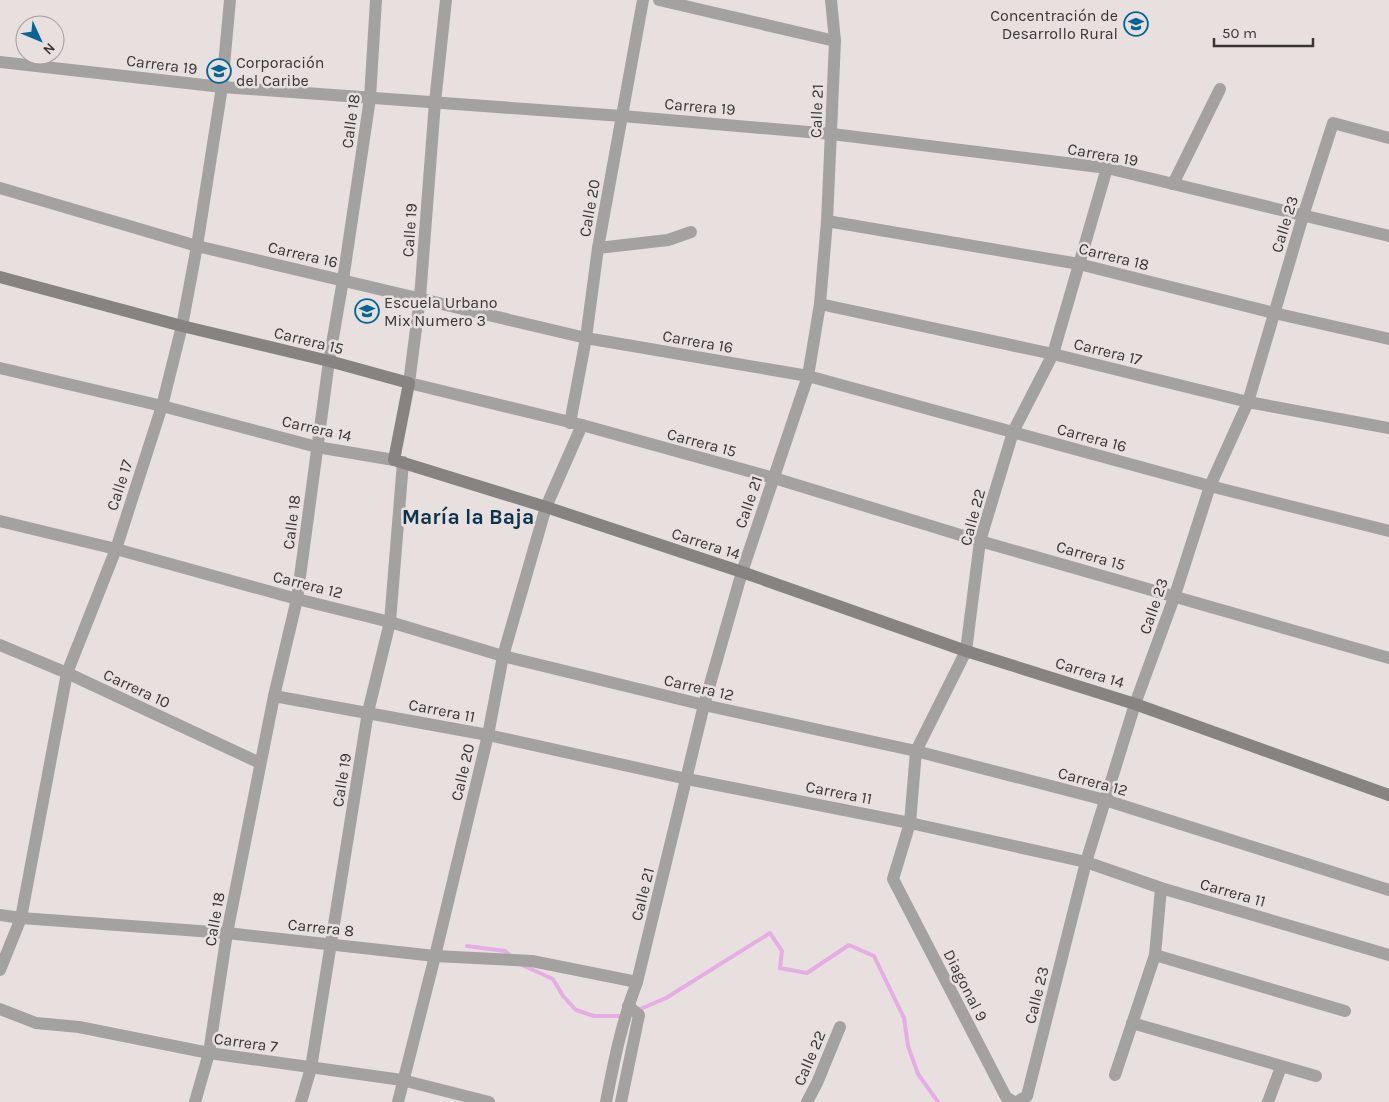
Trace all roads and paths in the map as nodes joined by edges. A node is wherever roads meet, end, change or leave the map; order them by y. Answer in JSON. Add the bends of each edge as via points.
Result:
{"nodes":[{"id":1,"x":230,"y":0,"type":"edge"},
{"id":2,"x":376,"y":0,"type":"edge"},
{"id":3,"x":446,"y":0,"type":"edge"},
{"id":4,"x":643,"y":0,"type":"edge"},
{"id":5,"x":659,"y":0,"type":"edge"},
{"id":6,"x":831,"y":0,"type":"edge"},
{"id":7,"x":835,"y":41,"type":"junction"},
{"id":8,"x":0,"y":62,"type":"edge"},
{"id":9,"x":222,"y":88,"type":"junction"},
{"id":10,"x":1220,"y":89,"type":"dead end"},
{"id":11,"x":370,"y":98,"type":"junction"},
{"id":12,"x":435,"y":102,"type":"junction"},
{"id":13,"x":622,"y":116,"type":"junction"},
{"id":14,"x":832,"y":134,"type":"junction"},
{"id":15,"x":1389,"y":138,"type":"edge"},
{"id":16,"x":1107,"y":168,"type":"junction"},
{"id":17,"x":1173,"y":184,"type":"junction"},
{"id":18,"x":0,"y":188,"type":"edge"},
{"id":19,"x":1303,"y":216,"type":"junction"},
{"id":20,"x":828,"y":221,"type":"junction"},
{"id":21,"x":692,"y":232,"type":"dead end"},
{"id":22,"x":1389,"y":236,"type":"edge"},
{"id":23,"x":197,"y":246,"type":"junction"},
{"id":24,"x":598,"y":248,"type":"junction"},
{"id":25,"x":1079,"y":264,"type":"junction"},
{"id":26,"x":0,"y":277,"type":"edge"},
{"id":27,"x":343,"y":280,"type":"junction"},
{"id":28,"x":420,"y":298,"type":"junction"},
{"id":29,"x":820,"y":304,"type":"junction"},
{"id":30,"x":1274,"y":313,"type":"junction"},
{"id":31,"x":182,"y":326,"type":"junction"},
{"id":32,"x":586,"y":338,"type":"junction"},
{"id":33,"x":1389,"y":339,"type":"edge"},
{"id":34,"x":1053,"y":354,"type":"junction"},
{"id":35,"x":328,"y":362,"type":"junction"},
{"id":36,"x":0,"y":368,"type":"edge"},
{"id":37,"x":808,"y":376,"type":"junction"},
{"id":38,"x":409,"y":383,"type":"junction"},
{"id":39,"x":1248,"y":402,"type":"junction"},
{"id":40,"x":162,"y":406,"type":"junction"},
{"id":41,"x":576,"y":424,"type":"junction"},
{"id":42,"x":1389,"y":428,"type":"edge"},
{"id":43,"x":1013,"y":432,"type":"junction"},
{"id":44,"x":317,"y":447,"type":"junction"},
{"id":45,"x":399,"y":461,"type":"junction"},
{"id":46,"x":774,"y":478,"type":"junction"},
{"id":47,"x":1210,"y":486,"type":"junction"},
{"id":48,"x":546,"y":507,"type":"junction"},
{"id":49,"x":0,"y":521,"type":"edge"},
{"id":50,"x":1389,"y":531,"type":"edge"},
{"id":51,"x":980,"y":540,"type":"junction"},
{"id":52,"x":116,"y":549,"type":"junction"},
{"id":53,"x":742,"y":572,"type":"junction"},
{"id":54,"x":1174,"y":595,"type":"junction"},
{"id":55,"x":297,"y":599,"type":"junction"},
{"id":56,"x":390,"y":622,"type":"junction"},
{"id":57,"x":0,"y":645,"type":"edge"},
{"id":58,"x":966,"y":651,"type":"junction"},
{"id":59,"x":503,"y":656,"type":"junction"},
{"id":60,"x":1389,"y":658,"type":"edge"},
{"id":61,"x":66,"y":673,"type":"junction"},
{"id":62,"x":274,"y":696,"type":"junction"},
{"id":63,"x":1135,"y":704,"type":"junction"},
{"id":64,"x":704,"y":705,"type":"junction"},
{"id":65,"x":368,"y":712,"type":"junction"},
{"id":66,"x":488,"y":735,"type":"junction"},
{"id":67,"x":916,"y":751,"type":"junction"},
{"id":68,"x":260,"y":763,"type":"junction"},
{"id":69,"x":686,"y":779,"type":"junction"},
{"id":70,"x":1389,"y":795,"type":"edge"},
{"id":71,"x":1105,"y":800,"type":"junction"},
{"id":72,"x":910,"y":823,"type":"junction"},
{"id":73,"x":1086,"y":862,"type":"junction"},
{"id":74,"x":893,"y":879,"type":"joint"},
{"id":75,"x":1161,"y":888,"type":"junction"},
{"id":76,"x":1389,"y":890,"type":"edge"},
{"id":77,"x":0,"y":915,"type":"edge"},
{"id":78,"x":21,"y":918,"type":"junction"},
{"id":79,"x":227,"y":933,"type":"junction"},
{"id":80,"x":331,"y":944,"type":"junction"},
{"id":81,"x":1155,"y":955,"type":"junction"},
{"id":82,"x":1389,"y":955,"type":"edge"},
{"id":83,"x":435,"y":956,"type":"junction"},
{"id":84,"x":0,"y":970,"type":"edge"},
{"id":85,"x":637,"y":982,"type":"junction"},
{"id":86,"x":628,"y":1006,"type":"junction"},
{"id":87,"x":0,"y":1009,"type":"edge"},
{"id":88,"x":1345,"y":1012,"type":"dead end"},
{"id":89,"x":1132,"y":1023,"type":"junction"},
{"id":90,"x":840,"y":1027,"type":"dead end"},
{"id":91,"x":209,"y":1053,"type":"junction"},
{"id":92,"x":1281,"y":1066,"type":"junction"},
{"id":93,"x":311,"y":1068,"type":"junction"},
{"id":94,"x":1115,"y":1076,"type":"dead end"},
{"id":95,"x":1316,"y":1076,"type":"dead end"},
{"id":96,"x":402,"y":1080,"type":"junction"},
{"id":97,"x":196,"y":1102,"type":"edge"},
{"id":98,"x":301,"y":1102,"type":"edge"},
{"id":99,"x":398,"y":1102,"type":"edge"},
{"id":100,"x":489,"y":1102,"type":"edge"},
{"id":101,"x":606,"y":1102,"type":"edge"},
{"id":102,"x":621,"y":1102,"type":"edge"},
{"id":103,"x":808,"y":1102,"type":"edge"},
{"id":104,"x":1016,"y":1102,"type":"edge"},
{"id":105,"x":1268,"y":1102,"type":"edge"}],
"edges":[{"from":1,"to":9,"type":"street","name":"Calle 17"},
{"from":2,"to":11,"type":"street","name":"Calle 18"},
{"from":3,"to":12,"type":"street","name":"Calle 19"},
{"from":4,"to":13,"type":"street","name":"Calle 20"},
{"from":5,"to":7,"type":"street"},
{"from":6,"to":7,"type":"street","name":"Calle 21"},
{"from":7,"to":14,"type":"street","name":"Calle 21"},
{"from":8,"to":9,"type":"street","name":"Carrera 19"},
{"from":9,"to":11,"type":"street","name":"Carrera 19"},
{"from":9,"to":23,"type":"street","name":"Calle 17"},
{"from":10,"to":17,"type":"street"},
{"from":11,"to":12,"type":"street","name":"Carrera 19"},
{"from":11,"to":27,"type":"street","name":"Calle 18"},
{"from":12,"to":13,"type":"street","name":"Carrera 19"},
{"from":12,"to":28,"type":"street","name":"Calle 19"},
{"from":13,"to":14,"type":"street","name":"Carrera 19"},
{"from":13,"to":24,"type":"street","name":"Calle 20"},
{"from":14,"to":16,"type":"street","name":"Carrera 19"},
{"from":14,"to":20,"type":"street","name":"Calle 21"},
{"from":15,"to":19,"type":"street","name":"Calle 23","via":[[1333,123]]},
{"from":16,"to":17,"type":"street","name":"Carrera 19"},
{"from":16,"to":25,"type":"street","name":"Calle 22"},
{"from":17,"to":19,"type":"street","name":"Carrera 19"},
{"from":18,"to":23,"type":"street","name":"Carrera 16"},
{"from":19,"to":22,"type":"street","name":"Carrera 19"},
{"from":19,"to":30,"type":"street","name":"Calle 23"},
{"from":20,"to":25,"type":"street","name":"Carrera 18"},
{"from":20,"to":29,"type":"street","name":"Calle 21"},
{"from":21,"to":24,"type":"street","via":[[668,240]]},
{"from":23,"to":27,"type":"street","name":"Carrera 16"},
{"from":23,"to":31,"type":"street","name":"Calle 17"},
{"from":24,"to":32,"type":"street","name":"Calle 20"},
{"from":25,"to":30,"type":"street","name":"Carrera 18"},
{"from":25,"to":34,"type":"street","name":"Calle 22"},
{"from":26,"to":31,"type":"street","name":"Carrera 15"},
{"from":27,"to":28,"type":"street","name":"Carrera 16"},
{"from":27,"to":35,"type":"street","name":"Calle 18"},
{"from":28,"to":32,"type":"street","name":"Carrera 16"},
{"from":28,"to":38,"type":"street","name":"Calle 19"},
{"from":29,"to":34,"type":"street","name":"Carrera 17"},
{"from":29,"to":37,"type":"street","name":"Calle 21"},
{"from":30,"to":33,"type":"street","name":"Carrera 18"},
{"from":30,"to":39,"type":"street","name":"Calle 23"},
{"from":31,"to":35,"type":"street","name":"Carrera 15"},
{"from":31,"to":40,"type":"street","name":"Calle 17"},
{"from":32,"to":37,"type":"street","name":"Carrera 16"},
{"from":32,"to":41,"type":"street","name":"Calle 20"},
{"from":34,"to":39,"type":"street","name":"Carrera 17"},
{"from":34,"to":43,"type":"street","name":"Calle 22"},
{"from":35,"to":38,"type":"street","name":"Carrera 15"},
{"from":35,"to":44,"type":"street","name":"Calle 18"},
{"from":36,"to":40,"type":"street","name":"Carrera 14"},
{"from":37,"to":43,"type":"street","name":"Carrera 16"},
{"from":37,"to":46,"type":"street","name":"Calle 21"},
{"from":38,"to":41,"type":"street","name":"Carrera 15"},
{"from":38,"to":45,"type":"street","name":"Calle 19"},
{"from":39,"to":42,"type":"street","name":"Carrera 17"},
{"from":39,"to":47,"type":"street","name":"Calle 23"},
{"from":40,"to":44,"type":"street","name":"Carrera 14"},
{"from":40,"to":52,"type":"street","name":"Calle 17"},
{"from":41,"to":46,"type":"street","name":"Carrera 15"},
{"from":41,"to":48,"type":"street","name":"Calle 20"},
{"from":43,"to":47,"type":"street","name":"Carrera 16"},
{"from":43,"to":51,"type":"street","name":"Calle 22"},
{"from":44,"to":45,"type":"street","name":"Carrera 14"},
{"from":44,"to":55,"type":"street","name":"Calle 18"},
{"from":45,"to":48,"type":"street","name":"Carrera 14"},
{"from":45,"to":56,"type":"street","name":"Calle 19"},
{"from":46,"to":51,"type":"street","name":"Carrera 15"},
{"from":46,"to":53,"type":"street","name":"Calle 21"},
{"from":47,"to":50,"type":"street","name":"Carrera 16"},
{"from":47,"to":54,"type":"street","name":"Calle 23"},
{"from":48,"to":53,"type":"street","name":"Carrera 14"},
{"from":48,"to":59,"type":"street","name":"Calle 20"},
{"from":49,"to":52,"type":"street","name":"Carrera 12"},
{"from":51,"to":54,"type":"street","name":"Carrera 15"},
{"from":51,"to":58,"type":"street","name":"Calle 22"},
{"from":52,"to":55,"type":"street","name":"Carrera 12"},
{"from":52,"to":61,"type":"street","name":"Calle 17"},
{"from":53,"to":58,"type":"street","name":"Carrera 14"},
{"from":53,"to":64,"type":"street","name":"Calle 21"},
{"from":54,"to":60,"type":"street","name":"Carrera 15"},
{"from":54,"to":63,"type":"street","name":"Calle 23"},
{"from":55,"to":56,"type":"street","name":"Carrera 12"},
{"from":55,"to":62,"type":"street","name":"Calle 18"},
{"from":56,"to":59,"type":"street","name":"Carrera 12"},
{"from":56,"to":65,"type":"street","name":"Calle 19"},
{"from":57,"to":61,"type":"street","name":"Carrera 10"},
{"from":58,"to":63,"type":"street","name":"Carrera 14"},
{"from":58,"to":67,"type":"street","name":"Calle 22"},
{"from":59,"to":64,"type":"street","name":"Carrera 12"},
{"from":59,"to":66,"type":"street","name":"Calle 20"},
{"from":61,"to":68,"type":"street","name":"Carrera 10"},
{"from":61,"to":78,"type":"street","name":"Calle 17"},
{"from":62,"to":65,"type":"street","name":"Carrera 11"},
{"from":62,"to":68,"type":"street","name":"Calle 18"},
{"from":63,"to":70,"type":"street","name":"Carrera 14"},
{"from":63,"to":71,"type":"street","name":"Calle 23"},
{"from":64,"to":67,"type":"street","name":"Carrera 12"},
{"from":64,"to":69,"type":"street","name":"Calle 21"},
{"from":65,"to":66,"type":"street","name":"Carrera 11"},
{"from":65,"to":80,"type":"street","name":"Calle 19"},
{"from":66,"to":69,"type":"street","name":"Carrera 11"},
{"from":66,"to":83,"type":"street","name":"Calle 20"},
{"from":67,"to":71,"type":"street","name":"Carrera 12"},
{"from":67,"to":72,"type":"street","name":"Calle 22"},
{"from":68,"to":79,"type":"street","name":"Calle 18"},
{"from":69,"to":72,"type":"street","name":"Carrera 11"},
{"from":69,"to":85,"type":"street","name":"Calle 21"},
{"from":71,"to":73,"type":"street","name":"Calle 23"},
{"from":71,"to":76,"type":"street","name":"Carrera 12"},
{"from":72,"to":73,"type":"street","name":"Carrera 11"},
{"from":72,"to":74,"type":"street","name":"Calle 22"},
{"from":73,"to":75,"type":"street","name":"Carrera 11"},
{"from":73,"to":104,"type":"street","name":"Calle 23","via":[[1027,1096]]},
{"from":74,"to":104,"type":"street","name":"Diagonal 9","via":[[1006,1097]]},
{"from":75,"to":81,"type":"street"},
{"from":75,"to":82,"type":"street","name":"Carrera 11"},
{"from":77,"to":78,"type":"street","name":"Carrera 8"},
{"from":78,"to":79,"type":"street","name":"Carrera 8"},
{"from":78,"to":84,"type":"street","name":"Calle 17"},
{"from":79,"to":80,"type":"street","name":"Carrera 8"},
{"from":79,"to":91,"type":"street","name":"Calle 18"},
{"from":80,"to":83,"type":"street","name":"Carrera 8"},
{"from":80,"to":93,"type":"street","name":"Calle 19"},
{"from":81,"to":88,"type":"street"},
{"from":81,"to":89,"type":"street"},
{"from":83,"to":85,"type":"street","name":"Carrera 8","via":[[532,961]]},
{"from":83,"to":96,"type":"street","name":"Calle 20"},
{"from":85,"to":86,"type":"street","name":"Calle 21"},
{"from":86,"to":101,"type":"street","name":"Calle 21"},
{"from":86,"to":102,"type":"street","via":[[639,1015]]},
{"from":87,"to":91,"type":"street","name":"Carrera 7","via":[[36,1023],[79,1027]]},
{"from":89,"to":92,"type":"street"},
{"from":89,"to":94,"type":"street"},
{"from":90,"to":103,"type":"street","name":"Calle 22"},
{"from":91,"to":93,"type":"street","name":"Carrera 7"},
{"from":91,"to":97,"type":"street","name":"Calle 18"},
{"from":92,"to":95,"type":"street"},
{"from":92,"to":105,"type":"street"},
{"from":93,"to":96,"type":"street","name":"Carrera 7"},
{"from":93,"to":98,"type":"street","name":"Calle 19"},
{"from":96,"to":99,"type":"street","name":"Calle 20"},
{"from":96,"to":100,"type":"street","name":"Carrera 7"}]}
